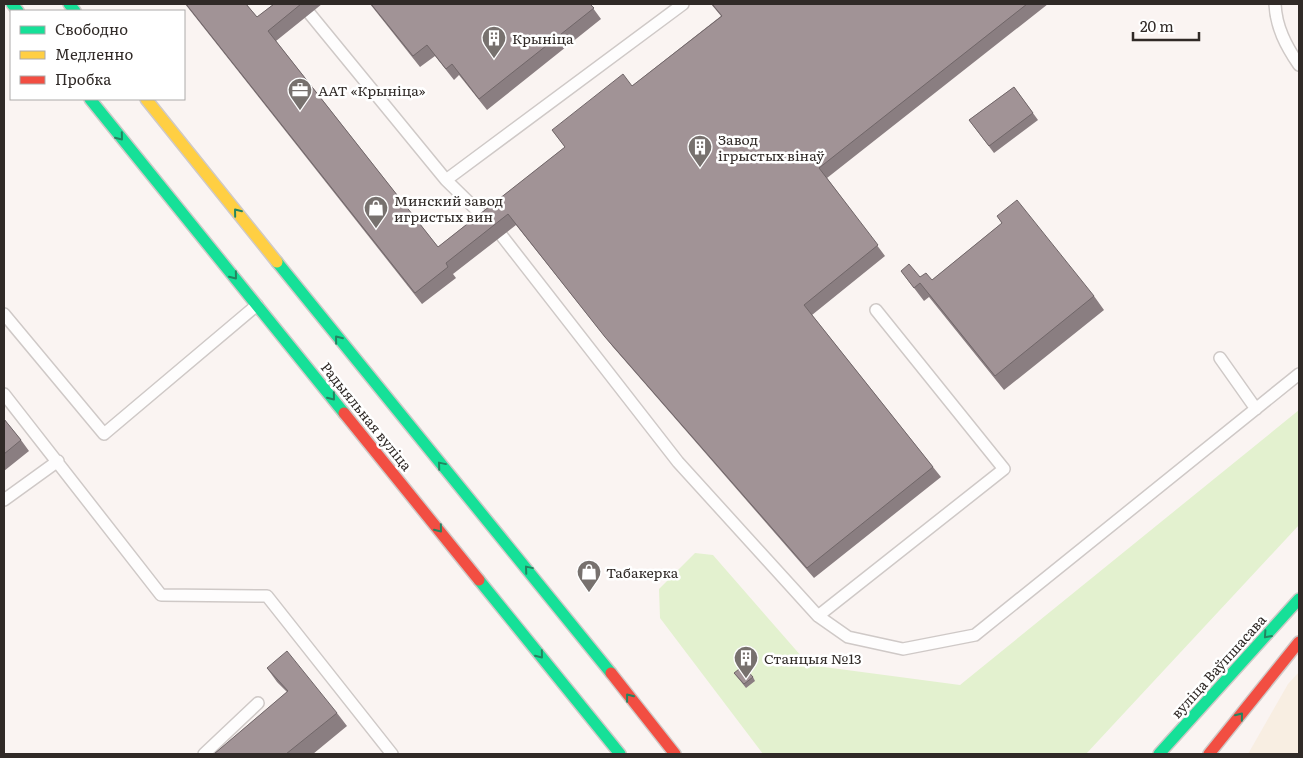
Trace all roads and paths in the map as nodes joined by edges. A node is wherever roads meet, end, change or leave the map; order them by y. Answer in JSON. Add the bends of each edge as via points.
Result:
{"nodes":[{"id":1,"x":683,"y":4,"type":"edge"},
{"id":2,"x":1276,"y":4,"type":"edge"},
{"id":3,"x":310,"y":14,"type":"dead end"},
{"id":4,"x":1299,"y":65,"type":"edge"},
{"id":5,"x":91,"y":100,"type":"edge"},
{"id":6,"x":147,"y":100,"type":"edge"},
{"id":7,"x":446,"y":180,"type":"junction"},
{"id":8,"x":490,"y":222,"type":"edge"},
{"id":9,"x":502,"y":236,"type":"edge"},
{"id":10,"x":257,"y":305,"type":"junction"},
{"id":11,"x":876,"y":310,"type":"dead end"},
{"id":12,"x":4,"y":314,"type":"edge"},
{"id":13,"x":1220,"y":358,"type":"dead end"},
{"id":14,"x":1299,"y":374,"type":"edge"},
{"id":15,"x":4,"y":394,"type":"edge"},
{"id":16,"x":1256,"y":409,"type":"junction"},
{"id":17,"x":58,"y":461,"type":"junction"},
{"id":18,"x":4,"y":500,"type":"edge"},
{"id":19,"x":1299,"y":599,"type":"edge"},
{"id":20,"x":818,"y":616,"type":"junction"},
{"id":21,"x":1299,"y":642,"type":"edge"},
{"id":22,"x":258,"y":703,"type":"dead end"},
{"id":23,"x":388,"y":753,"type":"edge"},
{"id":24,"x":204,"y":754,"type":"edge"},
{"id":25,"x":620,"y":754,"type":"edge"},
{"id":26,"x":675,"y":754,"type":"edge"},
{"id":27,"x":1159,"y":754,"type":"edge"},
{"id":28,"x":1209,"y":754,"type":"edge"}],
"edges":[{"from":1,"to":7,"type":"lane"},
{"from":2,"to":4,"type":"lane","via":[[1276,16],[1286,46]]},
{"from":3,"to":7,"type":"lane"},
{"from":5,"to":10,"type":"main road","name":"Радыяльная вуліца","one_way":true},
{"from":26,"to":6,"type":"main road","name":"Радыяльная вуліца","one_way":true},
{"from":7,"to":8,"type":"lane"},
{"from":9,"to":20,"type":"lane","via":[[678,462]]},
{"from":10,"to":12,"type":"lane","via":[[104,434]]},
{"from":10,"to":25,"type":"main road","name":"Радыяльная вуліца","one_way":true},
{"from":11,"to":20,"type":"lane","via":[[1004,469]]},
{"from":13,"to":16,"type":"lane"},
{"from":14,"to":16,"type":"lane"},
{"from":15,"to":17,"type":"lane"},
{"from":16,"to":20,"type":"lane","via":[[975,635],[903,649],[848,637]]},
{"from":17,"to":18,"type":"lane"},
{"from":17,"to":23,"type":"lane","via":[[161,595],[267,596]]},
{"from":19,"to":27,"type":"main road","name":"вуліца Ваўпшасава","one_way":true},
{"from":28,"to":21,"type":"main road","one_way":true},
{"from":22,"to":24,"type":"lane"}]}
